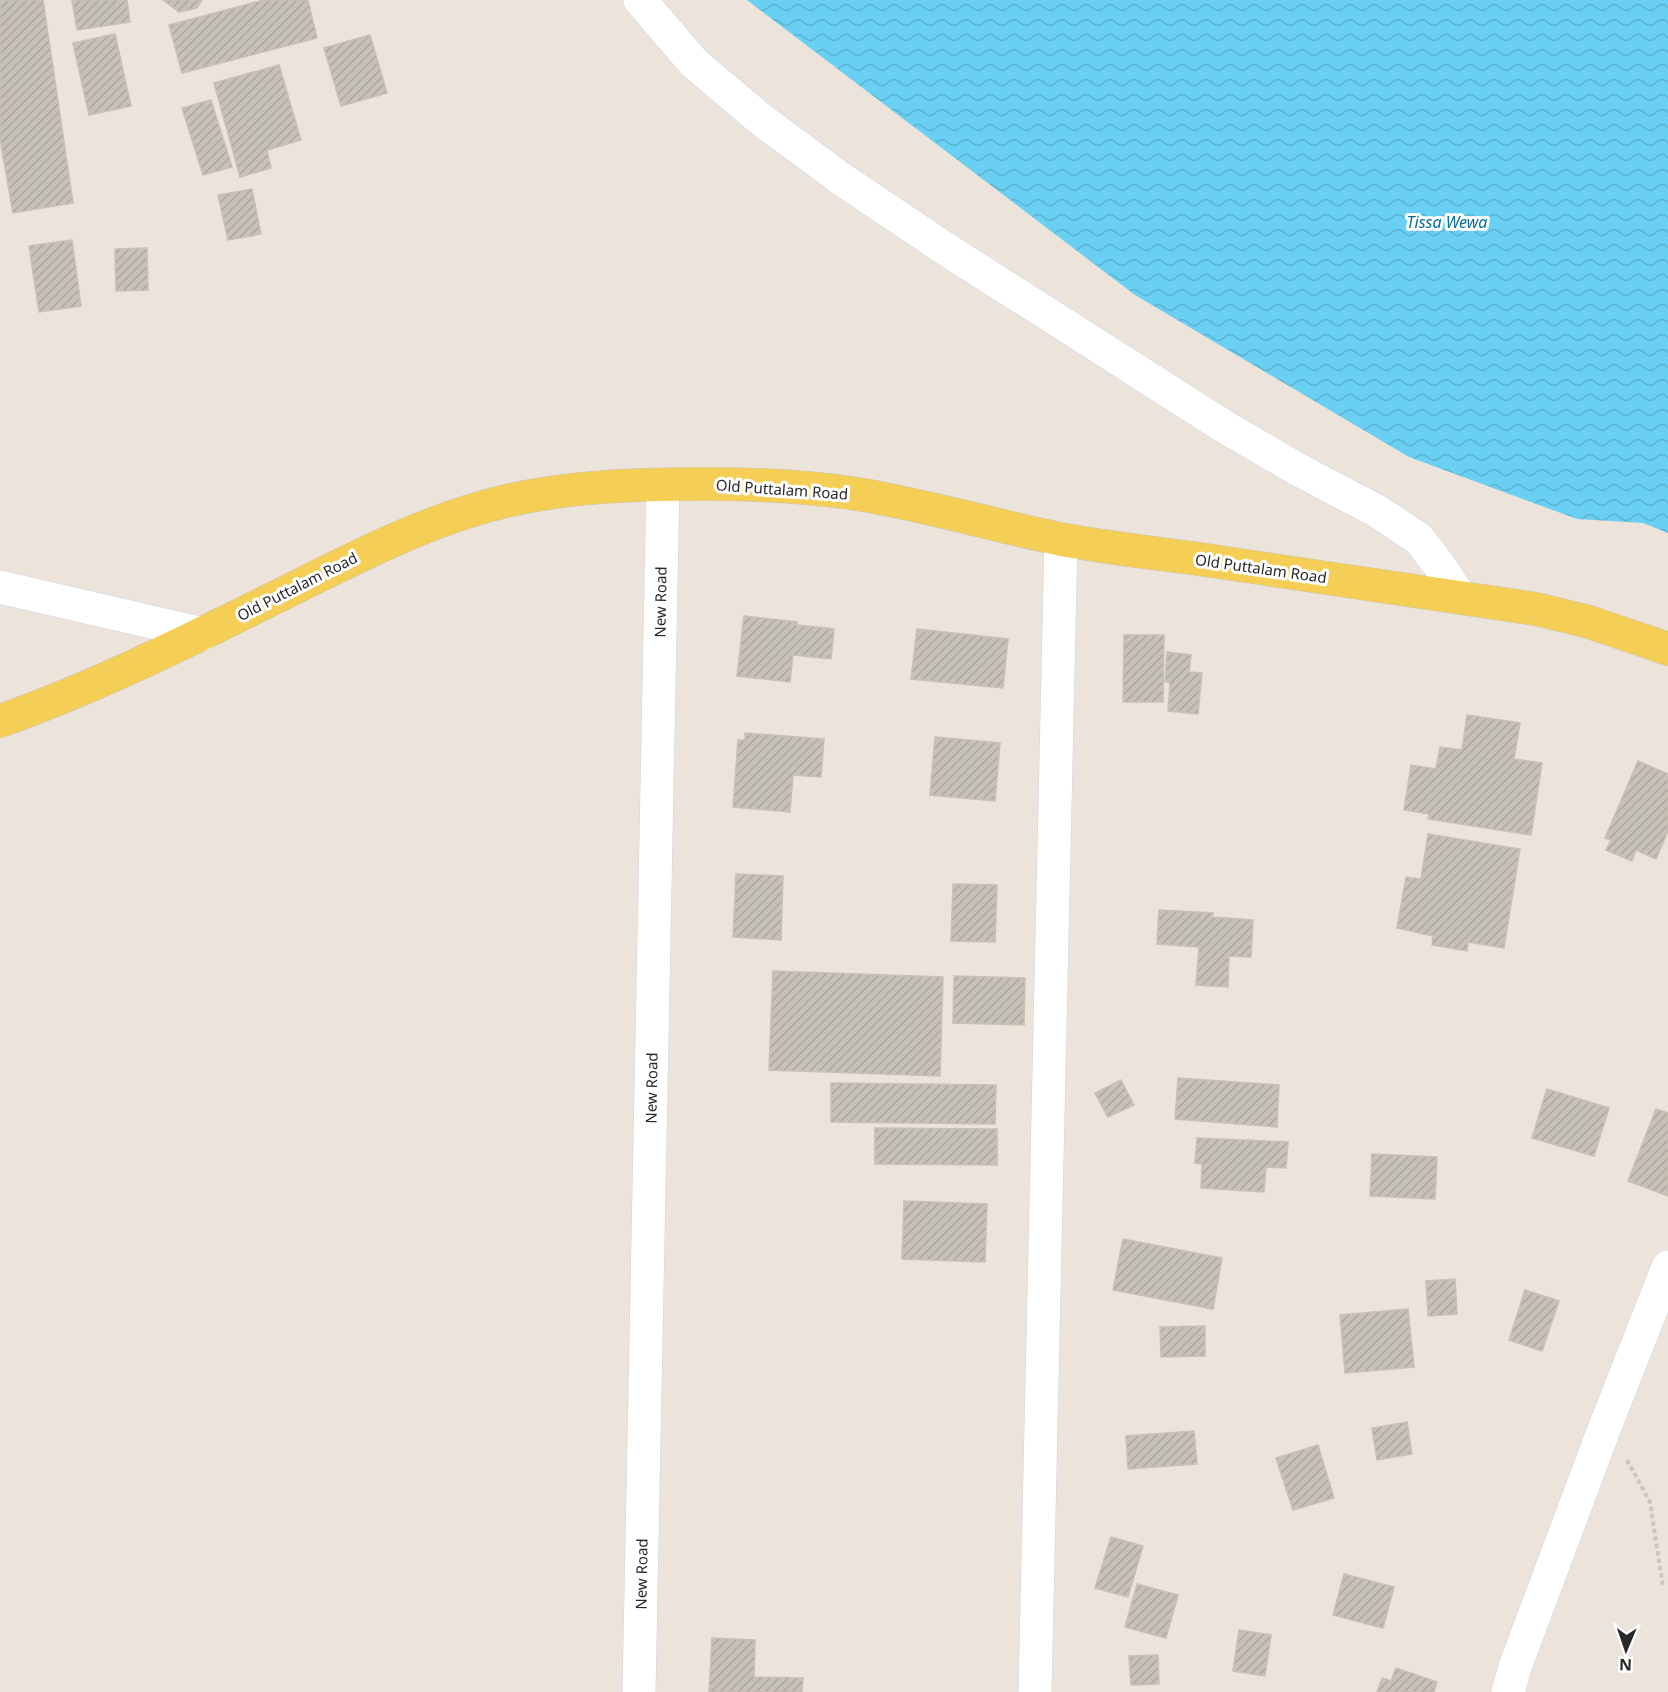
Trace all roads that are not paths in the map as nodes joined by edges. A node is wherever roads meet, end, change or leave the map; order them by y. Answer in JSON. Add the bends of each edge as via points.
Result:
{"nodes":[{"id":1,"x":640,"y":0,"type":"edge"},
{"id":2,"x":663,"y":484,"type":"junction"},
{"id":3,"x":1061,"y":539,"type":"junction"},
{"id":4,"x":0,"y":587,"type":"edge"},
{"id":5,"x":1460,"y":597,"type":"junction"},
{"id":6,"x":203,"y":634,"type":"junction"},
{"id":7,"x":1668,"y":649,"type":"edge"},
{"id":8,"x":0,"y":721,"type":"edge"},
{"id":9,"x":1668,"y":1267,"type":"edge"},
{"id":10,"x":1655,"y":1337,"type":"edge"},
{"id":11,"x":639,"y":1692,"type":"edge"},
{"id":12,"x":1035,"y":1692,"type":"edge"},
{"id":13,"x":1508,"y":1692,"type":"edge"}],
"edges":[{"from":1,"to":5,"type":"street","via":[[694,63],[840,178],[1225,427],[1419,538]]},
{"from":2,"to":3,"type":"main road","name":"Old Puttalam Road","via":[[796,487],[856,494]]},
{"from":2,"to":6,"type":"main road","name":"Old Puttalam Road","via":[[548,493],[461,514],[365,552]]},
{"from":2,"to":11,"type":"street","name":"New Road"},
{"from":3,"to":5,"type":"main road","name":"Old Puttalam Road"},
{"from":3,"to":12,"type":"street"},
{"from":4,"to":6,"type":"street"},
{"from":5,"to":7,"type":"main road","name":"Old Puttalam Road","via":[[1578,619]]},
{"from":6,"to":8,"type":"main road","name":"Old Puttalam Road","via":[[118,675]]},
{"from":9,"to":10,"type":"street"},
{"from":10,"to":13,"type":"street","via":[[1603,1432]]}]}
